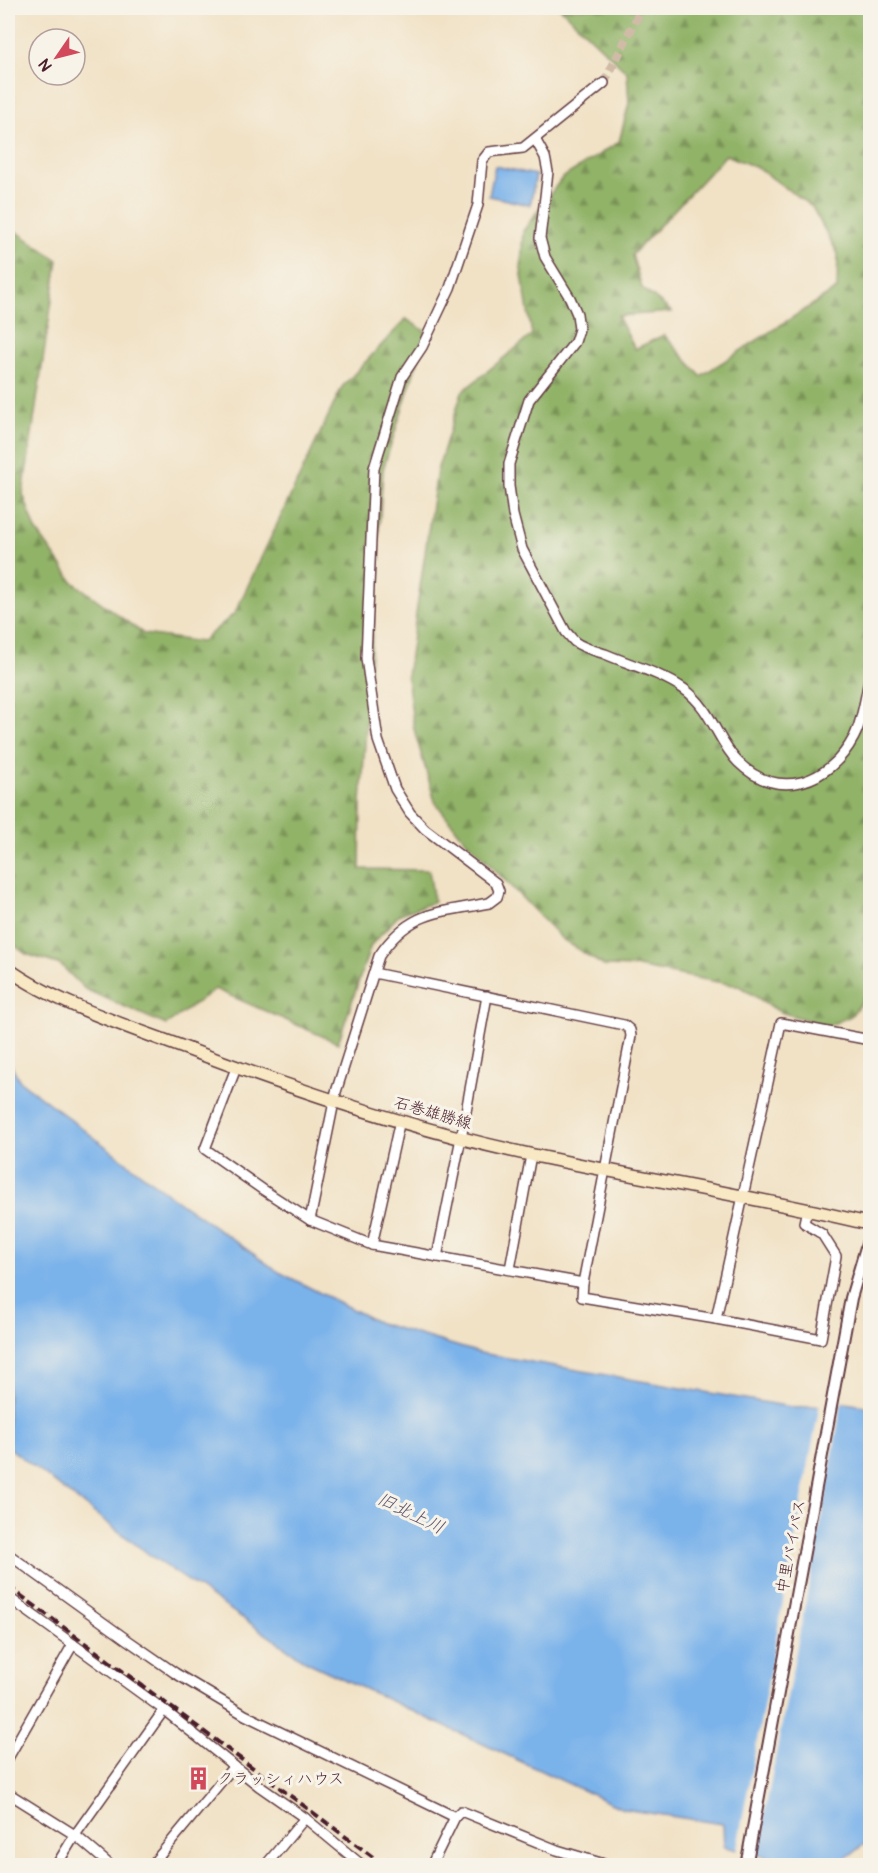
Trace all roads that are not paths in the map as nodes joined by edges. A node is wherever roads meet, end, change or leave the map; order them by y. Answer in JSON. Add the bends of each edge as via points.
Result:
{"nodes":[{"id":1,"x":604,"y":83,"type":"tunnel mouth"},
{"id":2,"x":535,"y":140,"type":"junction"},
{"id":3,"x":870,"y":675,"type":"edge"},
{"id":4,"x":8,"y":969,"type":"edge"},
{"id":5,"x":374,"y":972,"type":"junction"},
{"id":6,"x":486,"y":996,"type":"junction"},
{"id":7,"x":870,"y":1040,"type":"edge"},
{"id":8,"x":236,"y":1068,"type":"junction"},
{"id":9,"x":336,"y":1101,"type":"junction"},
{"id":10,"x":400,"y":1120,"type":"junction"},
{"id":11,"x":462,"y":1138,"type":"junction"},
{"id":12,"x":531,"y":1155,"type":"junction"},
{"id":13,"x":607,"y":1169,"type":"junction"},
{"id":14,"x":743,"y":1195,"type":"junction"},
{"id":15,"x":807,"y":1209,"type":"junction"},
{"id":16,"x":310,"y":1220,"type":"junction"},
{"id":17,"x":870,"y":1224,"type":"edge"},
{"id":18,"x":870,"y":1233,"type":"edge"},
{"id":19,"x":372,"y":1245,"type":"junction"},
{"id":20,"x":437,"y":1257,"type":"junction"},
{"id":21,"x":510,"y":1269,"type":"junction"},
{"id":22,"x":583,"y":1282,"type":"junction"},
{"id":23,"x":716,"y":1319,"type":"junction"},
{"id":24,"x":8,"y":1554,"type":"edge"},
{"id":25,"x":8,"y":1597,"type":"edge"},
{"id":26,"x":72,"y":1644,"type":"junction"},
{"id":27,"x":164,"y":1710,"type":"junction"},
{"id":28,"x":8,"y":1758,"type":"edge"},
{"id":29,"x":234,"y":1766,"type":"junction"},
{"id":30,"x":8,"y":1793,"type":"edge"},
{"id":31,"x":455,"y":1817,"type":"junction"},
{"id":32,"x":305,"y":1818,"type":"junction"},
{"id":33,"x":75,"y":1835,"type":"junction"},
{"id":34,"x":56,"y":1866,"type":"edge"},
{"id":35,"x":111,"y":1866,"type":"edge"},
{"id":36,"x":151,"y":1866,"type":"edge"},
{"id":37,"x":264,"y":1866,"type":"edge"},
{"id":38,"x":363,"y":1866,"type":"edge"},
{"id":39,"x":431,"y":1866,"type":"edge"},
{"id":40,"x":610,"y":1866,"type":"edge"},
{"id":41,"x":746,"y":1866,"type":"edge"}],
"edges":[{"from":1,"to":2,"type":"street"},
{"from":2,"to":3,"type":"street","via":[[548,171],[540,238],[545,257],[577,314],[579,328],[574,342],[529,400],[509,464],[509,486],[522,549],[566,632],[576,643],[653,673],[689,693],[710,716],[736,760],[755,777],[779,783],[800,783],[839,762],[855,735]]},
{"from":2,"to":5,"type":"street","via":[[523,148],[489,152],[482,161],[478,205],[450,288],[422,347],[402,376],[374,468],[366,658],[378,740],[395,789],[410,813],[496,883],[499,891],[489,903],[411,922],[391,938]]},
{"from":4,"to":8,"type":"main road","name":"石巻雄勝線","via":[[71,1003]]},
{"from":5,"to":6,"type":"street"},
{"from":5,"to":9,"type":"street"},
{"from":6,"to":11,"type":"street"},
{"from":6,"to":13,"type":"street","via":[[624,1025],[630,1030]]},
{"from":7,"to":14,"type":"street","via":[[781,1023]]},
{"from":8,"to":9,"type":"main road","name":"石巻雄勝線"},
{"from":8,"to":16,"type":"street","via":[[205,1149]]},
{"from":9,"to":10,"type":"main road","name":"石巻雄勝線"},
{"from":9,"to":16,"type":"street"},
{"from":10,"to":11,"type":"main road","name":"石巻雄勝線"},
{"from":10,"to":19,"type":"street"},
{"from":11,"to":12,"type":"main road","name":"石巻雄勝線"},
{"from":11,"to":20,"type":"street"},
{"from":12,"to":13,"type":"main road","name":"石巻雄勝線"},
{"from":12,"to":21,"type":"street"},
{"from":13,"to":14,"type":"main road","name":"石巻雄勝線"},
{"from":13,"to":22,"type":"street"},
{"from":14,"to":15,"type":"main road","name":"石巻雄勝線"},
{"from":14,"to":23,"type":"street"},
{"from":15,"to":17,"type":"main road","name":"石巻雄勝線"},
{"from":15,"to":23,"type":"street","via":[[804,1223],[822,1234],[836,1256],[821,1339]]},
{"from":16,"to":19,"type":"street"},
{"from":18,"to":41,"type":"street","name":"中里バイパス","via":[[851,1298]]},
{"from":19,"to":20,"type":"street"},
{"from":20,"to":21,"type":"street"},
{"from":21,"to":22,"type":"street"},
{"from":22,"to":23,"type":"street","via":[[582,1297]]},
{"from":24,"to":31,"type":"street","via":[[136,1646],[245,1715]]},
{"from":25,"to":26,"type":"street"},
{"from":26,"to":27,"type":"street"},
{"from":26,"to":28,"type":"street"},
{"from":27,"to":29,"type":"street"},
{"from":27,"to":33,"type":"street"},
{"from":29,"to":32,"type":"street"},
{"from":29,"to":36,"type":"street"},
{"from":30,"to":33,"type":"street"},
{"from":31,"to":39,"type":"street"},
{"from":31,"to":40,"type":"street","via":[[461,1811],[557,1850]]},
{"from":32,"to":37,"type":"street"},
{"from":32,"to":38,"type":"street"},
{"from":33,"to":34,"type":"street"},
{"from":33,"to":35,"type":"street"}]}
